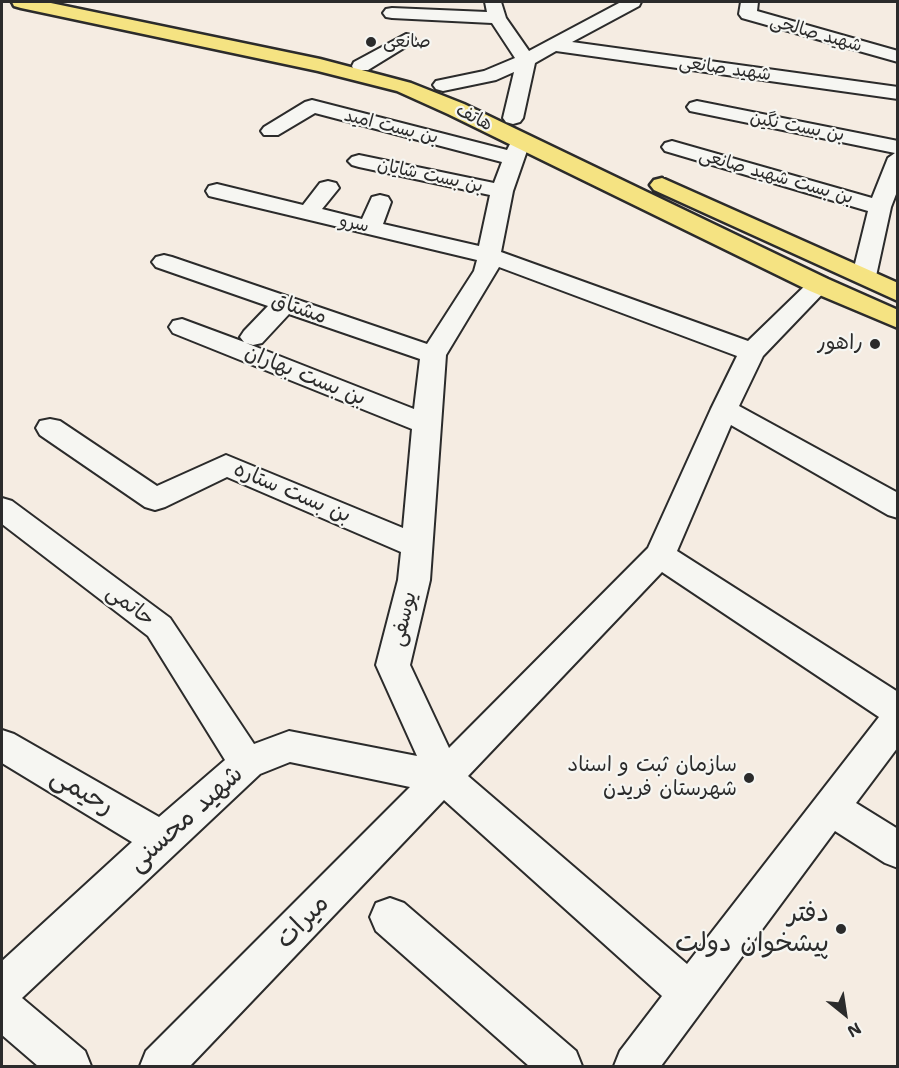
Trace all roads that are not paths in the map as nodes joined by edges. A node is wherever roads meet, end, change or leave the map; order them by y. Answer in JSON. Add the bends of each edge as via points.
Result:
{"nodes":[{"id":1,"x":21,"y":2,"type":"edge"},
{"id":2,"x":633,"y":2,"type":"edge"},
{"id":3,"x":750,"y":2,"type":"edge"},
{"id":4,"x":85,"y":8,"type":"edge"},
{"id":5,"x":495,"y":10,"type":"edge"},
{"id":6,"x":392,"y":13,"type":"dead end"},
{"id":7,"x":405,"y":39,"type":"dead end"},
{"id":8,"x":553,"y":45,"type":"junction"},
{"id":9,"x":897,"y":57,"type":"edge"},
{"id":10,"x":526,"y":60,"type":"junction"},
{"id":11,"x":361,"y":66,"type":"junction"},
{"id":12,"x":443,"y":85,"type":"junction"},
{"id":13,"x":897,"y":93,"type":"edge"},
{"id":14,"x":698,"y":107,"type":"dead end"},
{"id":15,"x":271,"y":131,"type":"dead end"},
{"id":16,"x":516,"y":139,"type":"junction"},
{"id":17,"x":672,"y":147,"type":"dead end"},
{"id":18,"x":897,"y":147,"type":"edge"},
{"id":19,"x":897,"y":158,"type":"edge"},
{"id":20,"x":359,"y":161,"type":"dead end"},
{"id":21,"x":328,"y":188,"type":"dead end"},
{"id":22,"x":218,"y":191,"type":"dead end"},
{"id":23,"x":502,"y":191,"type":"junction"},
{"id":24,"x":380,"y":202,"type":"dead end"},
{"id":25,"x":880,"y":207,"type":"junction"},
{"id":26,"x":308,"y":213,"type":"junction"},
{"id":27,"x":370,"y":228,"type":"junction"},
{"id":28,"x":490,"y":256,"type":"junction"},
{"id":29,"x":164,"y":262,"type":"dead end"},
{"id":30,"x":864,"y":276,"type":"junction"},
{"id":31,"x":819,"y":285,"type":"junction"},
{"id":32,"x":897,"y":293,"type":"edge"},
{"id":33,"x":284,"y":304,"type":"junction"},
{"id":34,"x":897,"y":320,"type":"edge"},
{"id":35,"x":182,"y":327,"type":"dead end"},
{"id":36,"x":253,"y":337,"type":"dead end"},
{"id":37,"x":752,"y":352,"type":"junction"},
{"id":38,"x":433,"y":356,"type":"junction"},
{"id":39,"x":724,"y":409,"type":"junction"},
{"id":40,"x":427,"y":425,"type":"junction"},
{"id":41,"x":50,"y":428,"type":"dead end"},
{"id":42,"x":897,"y":507,"type":"edge"},
{"id":43,"x":2,"y":510,"type":"edge"},
{"id":44,"x":416,"y":546,"type":"junction"},
{"id":45,"x":660,"y":555,"type":"junction"},
{"id":46,"x":897,"y":711,"type":"edge"},
{"id":47,"x":897,"y":719,"type":"edge"},
{"id":48,"x":2,"y":745,"type":"edge"},
{"id":49,"x":247,"y":763,"type":"junction"},
{"id":50,"x":445,"y":778,"type":"junction"},
{"id":51,"x":831,"y":808,"type":"junction"},
{"id":52,"x":162,"y":838,"type":"junction"},
{"id":53,"x":897,"y":850,"type":"edge"},
{"id":54,"x":390,"y":917,"type":"dead end"},
{"id":55,"x":2,"y":988,"type":"edge"},
{"id":56,"x":690,"y":994,"type":"junction"},
{"id":57,"x":2,"y":1008,"type":"edge"},
{"id":58,"x":644,"y":1064,"type":"edge"},
{"id":59,"x":70,"y":1066,"type":"edge"},
{"id":60,"x":161,"y":1066,"type":"edge"},
{"id":61,"x":561,"y":1066,"type":"edge"}],
"edges":[{"from":1,"to":4,"type":"main road","name":"هاتف"},
{"from":2,"to":8,"type":"street"},
{"from":3,"to":9,"type":"street","name":"شهید صالحی","via":[[748,14]]},
{"from":4,"to":11,"type":"main road","name":"هاتف"},
{"from":4,"to":16,"type":"main road","name":"هاتف","via":[[404,87]]},
{"from":5,"to":6,"type":"street"},
{"from":5,"to":10,"type":"street"},
{"from":7,"to":11,"type":"street"},
{"from":8,"to":10,"type":"street"},
{"from":8,"to":13,"type":"street","name":"شهید صانعی"},
{"from":10,"to":12,"type":"street","via":[[489,76]]},
{"from":10,"to":16,"type":"street","name":"یوسفی"},
{"from":11,"to":12,"type":"main road","name":"هاتف"},
{"from":12,"to":16,"type":"main road","name":"هاتف"},
{"from":14,"to":18,"type":"street","name":"بن بست نگین"},
{"from":15,"to":16,"type":"street","name":"بن بست امید","via":[[312,106]]},
{"from":16,"to":23,"type":"street","name":"یوسفی"},
{"from":16,"to":30,"type":"main road","name":"هاتف"},
{"from":16,"to":31,"type":"main road","name":"هاتف"},
{"from":17,"to":25,"type":"street","name":"بن بست شهید صانعی"},
{"from":19,"to":25,"type":"street"},
{"from":20,"to":23,"type":"street","name":"بن بست شایان"},
{"from":21,"to":26,"type":"street"},
{"from":22,"to":26,"type":"street","name":"سرو"},
{"from":23,"to":28,"type":"street","name":"یوسفی"},
{"from":24,"to":27,"type":"street"},
{"from":25,"to":30,"type":"street"},
{"from":26,"to":27,"type":"street","name":"سرو","via":[[326,226]]},
{"from":27,"to":28,"type":"street","name":"سرو"},
{"from":28,"to":37,"type":"street","name":"سرو"},
{"from":28,"to":38,"type":"street","name":"یوسفی","via":[[486,271]]},
{"from":29,"to":33,"type":"street","name":"مشتاق"},
{"from":30,"to":32,"type":"main road","name":"هاتف"},
{"from":31,"to":34,"type":"main road","name":"هاتف"},
{"from":31,"to":37,"type":"street"},
{"from":33,"to":36,"type":"street"},
{"from":33,"to":38,"type":"street","name":"مشتاق"},
{"from":35,"to":40,"type":"street","name":"بن بست بهاران"},
{"from":37,"to":39,"type":"street"},
{"from":38,"to":40,"type":"street","name":"یوسفی"},
{"from":39,"to":42,"type":"street"},
{"from":39,"to":45,"type":"street"},
{"from":40,"to":44,"type":"street","name":"یوسفی"},
{"from":41,"to":44,"type":"street","name":"بن بست ستاره","via":[[155,499],[226,465]]},
{"from":43,"to":49,"type":"street","name":"حاتمی","via":[[159,627]]},
{"from":44,"to":50,"type":"street","name":"یوسفی","via":[[414,580],[393,665]]},
{"from":45,"to":46,"type":"street"},
{"from":45,"to":50,"type":"street","name":"میرات"},
{"from":47,"to":51,"type":"street"},
{"from":48,"to":52,"type":"street","name":"رحیمی"},
{"from":49,"to":50,"type":"street","name":"شهید محسنی","via":[[289,746]]},
{"from":49,"to":52,"type":"street","name":"شهید محسنی"},
{"from":50,"to":56,"type":"street","name":"یوسفی"},
{"from":50,"to":60,"type":"street","name":"میرات"},
{"from":51,"to":53,"type":"street"},
{"from":51,"to":56,"type":"street"},
{"from":52,"to":55,"type":"street","name":"شهید محسنی"},
{"from":54,"to":61,"type":"street"},
{"from":56,"to":58,"type":"street"},
{"from":57,"to":59,"type":"street"}]}
